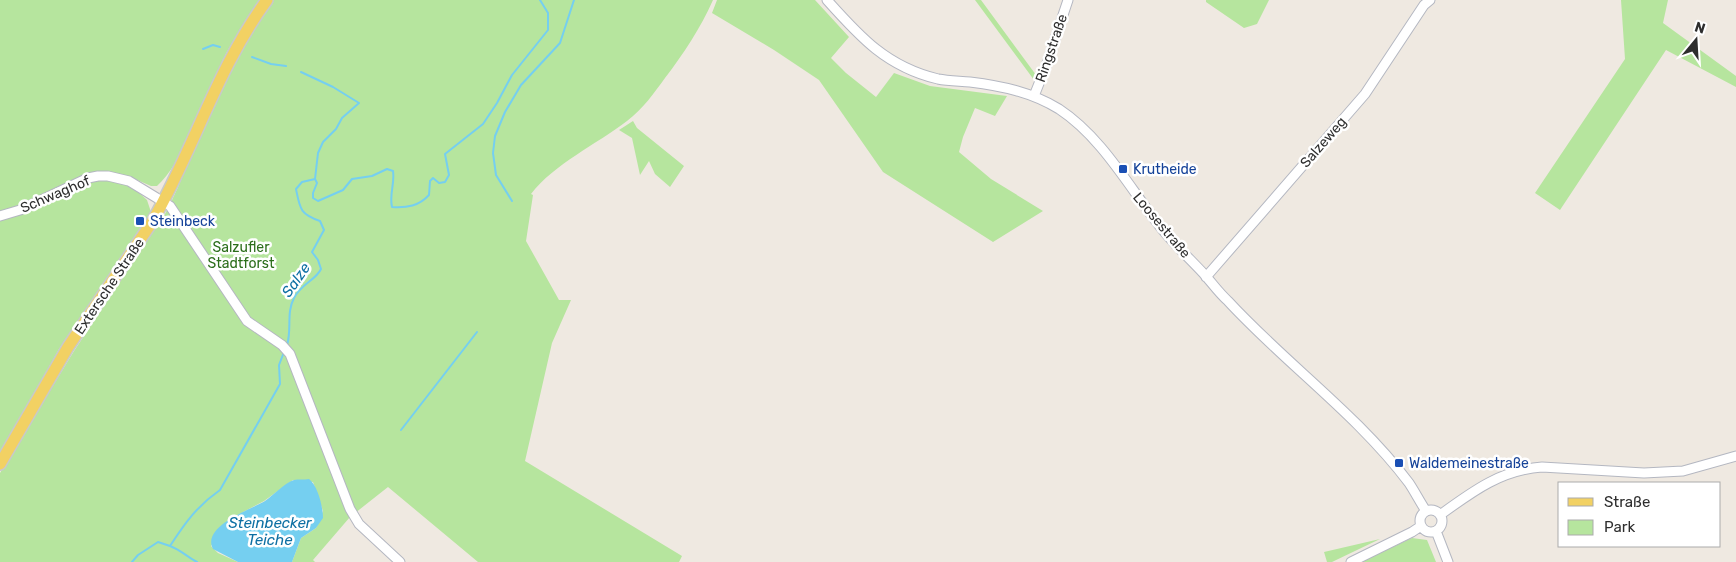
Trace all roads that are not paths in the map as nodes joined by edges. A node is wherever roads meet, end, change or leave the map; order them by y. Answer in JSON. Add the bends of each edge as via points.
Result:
{"nodes":[{"id":1,"x":267,"y":0,"type":"edge"},
{"id":2,"x":827,"y":0,"type":"edge"},
{"id":3,"x":1068,"y":0,"type":"edge"},
{"id":4,"x":1430,"y":0,"type":"edge"},
{"id":5,"x":1034,"y":96,"type":"junction"},
{"id":6,"x":164,"y":201,"type":"junction"},
{"id":7,"x":0,"y":216,"type":"edge"},
{"id":8,"x":1206,"y":277,"type":"junction"},
{"id":9,"x":1736,"y":456,"type":"edge"},
{"id":10,"x":0,"y":464,"type":"edge"},
{"id":11,"x":1426,"y":511,"type":"junction"},
{"id":12,"x":1440,"y":514,"type":"junction"},
{"id":13,"x":1421,"y":526,"type":"junction"},
{"id":14,"x":1436,"y":531,"type":"junction"},
{"id":15,"x":400,"y":562,"type":"edge"},
{"id":16,"x":1351,"y":562,"type":"edge"},
{"id":17,"x":1448,"y":562,"type":"edge"}],
"edges":[{"from":1,"to":6,"type":"main road","name":"Extersche Straße","via":[[225,68]]},
{"from":2,"to":5,"type":"street","name":"Loosestraße","via":[[860,36],[896,63],[938,79],[992,85]]},
{"from":3,"to":5,"type":"street","name":"Ringstraße"},
{"from":4,"to":8,"type":"street","name":"Salzeweg","via":[[1365,94]]},
{"from":5,"to":8,"type":"street","name":"Loosestraße","via":[[1060,110],[1101,148],[1163,230]]},
{"from":6,"to":7,"type":"street","name":"Schwaghof","via":[[129,181],[98,176]]},
{"from":6,"to":10,"type":"main road","name":"Extersche Straße","via":[[68,347]]},
{"from":6,"to":15,"type":"street","via":[[247,321],[290,354],[350,508],[359,524]]},
{"from":8,"to":11,"type":"street","name":"Loosestraße","via":[[1372,440],[1409,484]]},
{"from":9,"to":12,"type":"street","via":[[1683,471],[1644,473],[1530,468],[1495,478]]},
{"from":11,"to":12,"type":"street","via":[[1434,510]]},
{"from":11,"to":13,"type":"street","via":[[1420,517]]},
{"from":12,"to":14,"type":"street","via":[[1442,524]]},
{"from":13,"to":14,"type":"street","via":[[1428,531]]},
{"from":13,"to":16,"type":"street"},
{"from":14,"to":17,"type":"street"}]}
